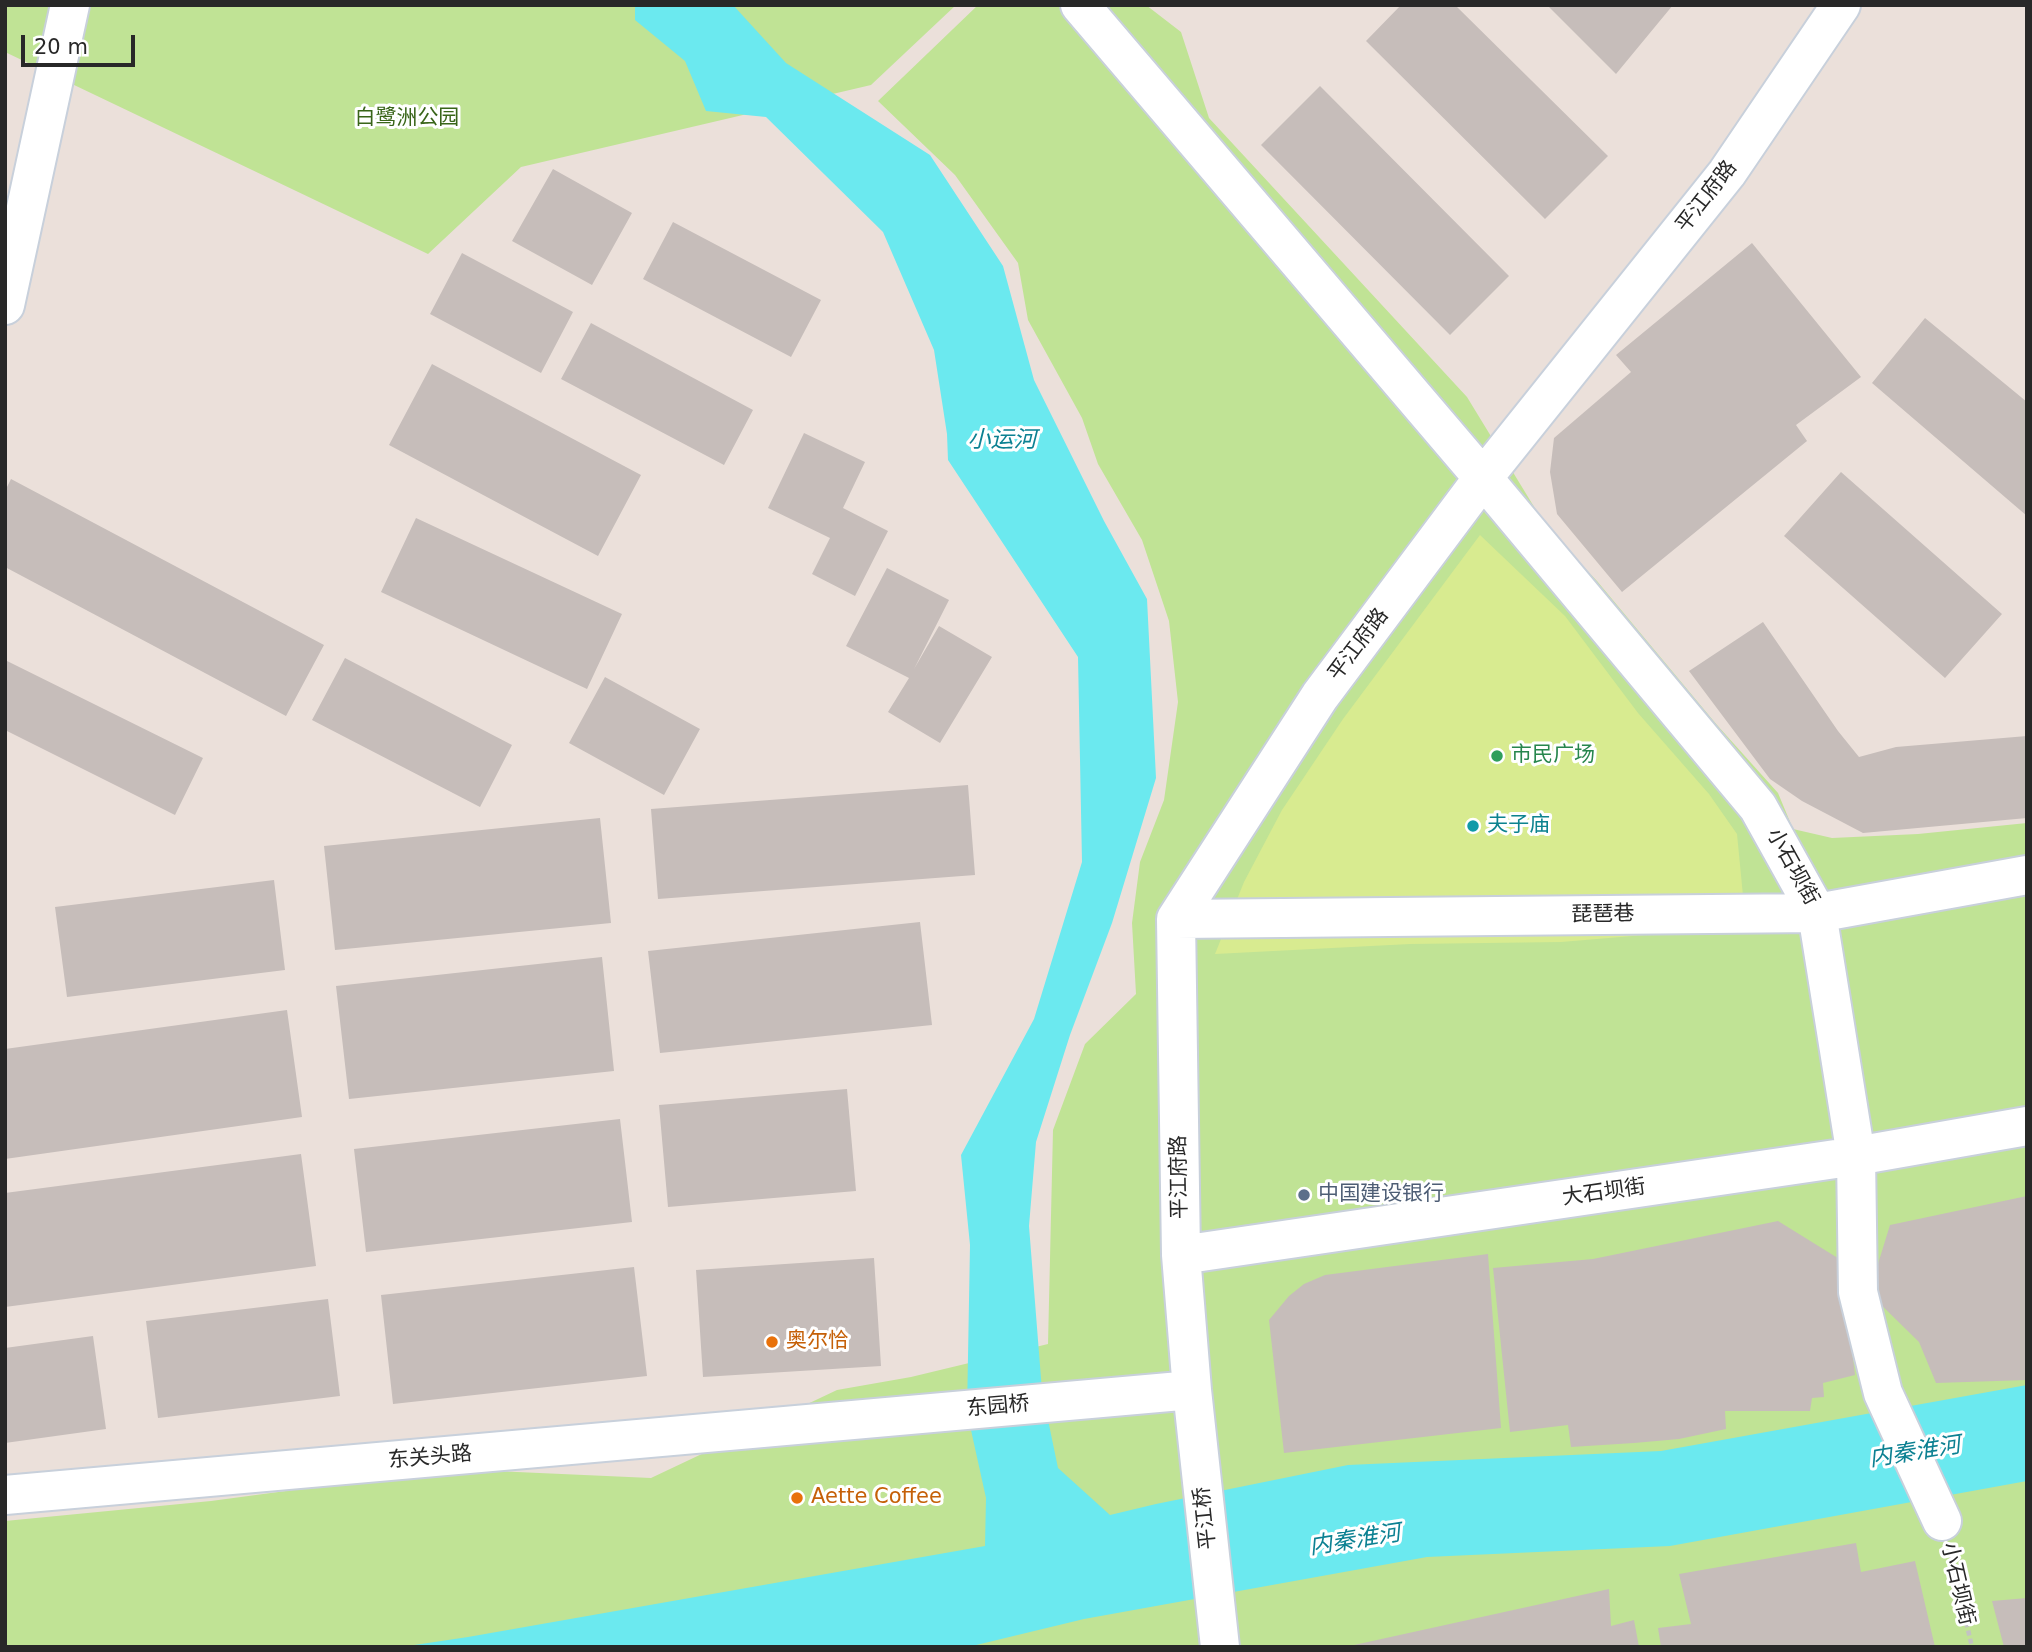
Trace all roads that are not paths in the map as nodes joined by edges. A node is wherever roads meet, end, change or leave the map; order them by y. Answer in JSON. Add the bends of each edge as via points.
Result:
{"nodes":[{"id":1,"x":70,"y":5,"type":"edge"},
{"id":2,"x":1080,"y":5,"type":"edge"},
{"id":3,"x":1841,"y":5,"type":"edge"},
{"id":4,"x":5,"y":305,"type":"edge"},
{"id":5,"x":1483,"y":478,"type":"junction"},
{"id":6,"x":2027,"y":875,"type":"edge"},
{"id":7,"x":1818,"y":913,"type":"junction"},
{"id":8,"x":1176,"y":919,"type":"junction"},
{"id":9,"x":2027,"y":1126,"type":"edge"},
{"id":10,"x":1856,"y":1156,"type":"junction"},
{"id":11,"x":1181,"y":1255,"type":"junction"},
{"id":12,"x":1192,"y":1390,"type":"junction"},
{"id":13,"x":856,"y":1420,"type":"joint"},
{"id":14,"x":5,"y":1495,"type":"edge"},
{"id":15,"x":1942,"y":1521,"type":"road end"},
{"id":16,"x":1220,"y":1647,"type":"edge"}],
"edges":[{"from":1,"to":4,"type":"street"},
{"from":2,"to":5,"type":"street","name":"小石坝街"},
{"from":3,"to":5,"type":"street","name":"平江府路","via":[[1727,173]]},
{"from":5,"to":7,"type":"street","name":"小石坝街","via":[[1758,807]]},
{"from":5,"to":8,"type":"street","name":"平江府路","via":[[1320,696]]},
{"from":6,"to":7,"type":"street","name":"琵琶巷"},
{"from":7,"to":8,"type":"street","name":"琵琶巷"},
{"from":7,"to":10,"type":"street","name":"小石坝街"},
{"from":8,"to":11,"type":"street","name":"平江府路"},
{"from":9,"to":10,"type":"street","name":"大石坝街"},
{"from":10,"to":11,"type":"street","name":"大石坝街"},
{"from":10,"to":15,"type":"street","name":"小石坝街","via":[[1858,1292],[1883,1393]]},
{"from":11,"to":12,"type":"street","name":"平江府路"},
{"from":12,"to":13,"type":"street","name":"东园桥"},
{"from":12,"to":16,"type":"street","name":"平江桥"},
{"from":13,"to":14,"type":"street","name":"东关头路"}]}
